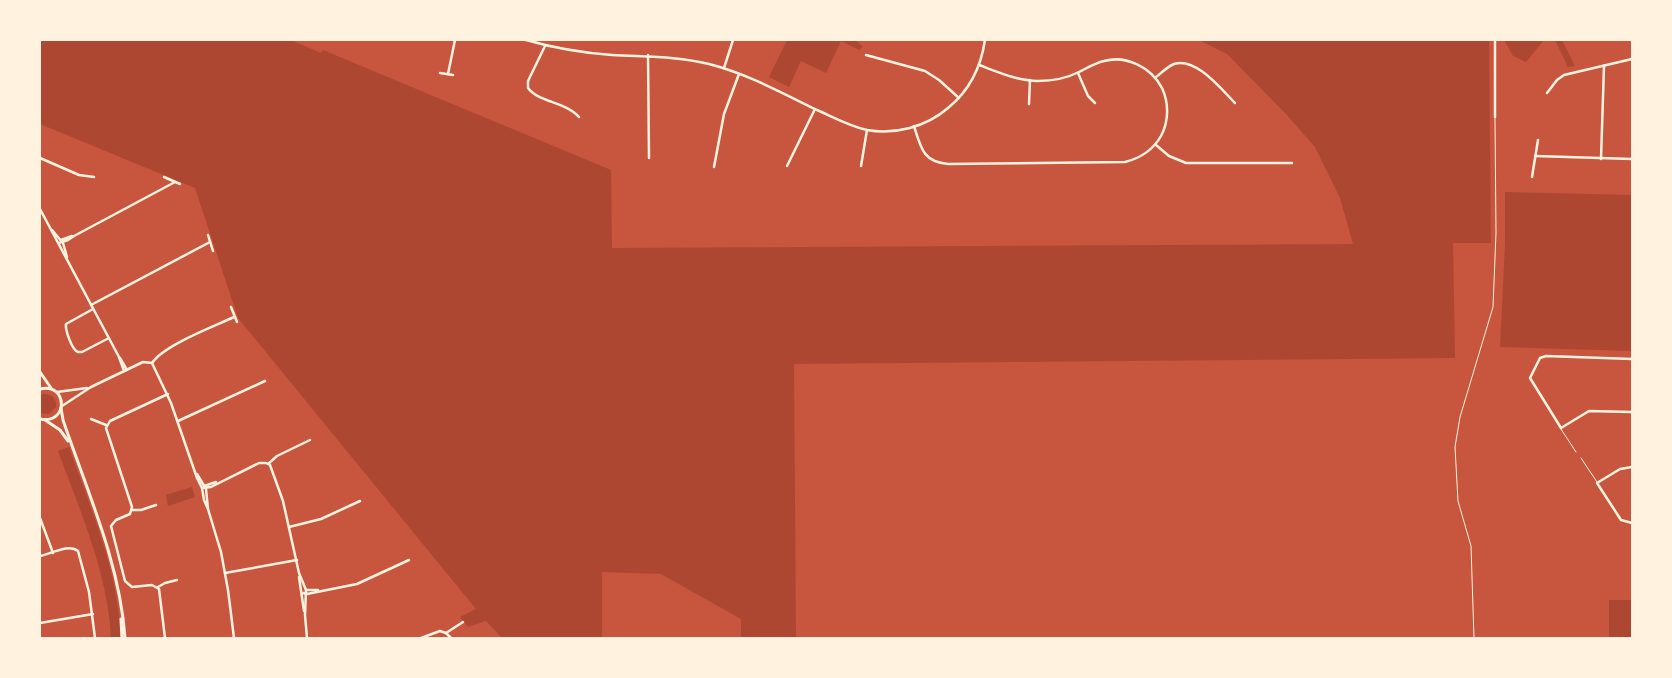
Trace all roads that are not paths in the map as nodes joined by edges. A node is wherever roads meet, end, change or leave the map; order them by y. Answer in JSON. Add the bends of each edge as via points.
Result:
{"nodes":[{"id":1,"x":455,"y":40,"type":"edge"},
{"id":2,"x":526,"y":40,"type":"edge"},
{"id":3,"x":733,"y":40,"type":"edge"},
{"id":4,"x":985,"y":40,"type":"edge"},
{"id":5,"x":1495,"y":40,"type":"edge"},
{"id":6,"x":545,"y":45,"type":"junction"},
{"id":7,"x":648,"y":55,"type":"junction"},
{"id":8,"x":866,"y":55,"type":"dead end"},
{"id":9,"x":1632,"y":59,"type":"edge"},
{"id":10,"x":979,"y":65,"type":"junction"},
{"id":11,"x":1604,"y":66,"type":"junction"},
{"id":12,"x":724,"y":68,"type":"junction"},
{"id":13,"x":440,"y":73,"type":"dead end"},
{"id":14,"x":1078,"y":73,"type":"junction"},
{"id":15,"x":448,"y":74,"type":"junction"},
{"id":16,"x":739,"y":74,"type":"junction"},
{"id":17,"x":453,"y":75,"type":"dead end"},
{"id":18,"x":1155,"y":78,"type":"junction"},
{"id":19,"x":1030,"y":80,"type":"junction"},
{"id":20,"x":1547,"y":93,"type":"dead end"},
{"id":21,"x":959,"y":98,"type":"junction"},
{"id":22,"x":1095,"y":103,"type":"dead end"},
{"id":23,"x":1235,"y":103,"type":"dead end"},
{"id":24,"x":1028,"y":104,"type":"dead end"},
{"id":25,"x":815,"y":108,"type":"junction"},
{"id":26,"x":579,"y":116,"type":"dead end"},
{"id":27,"x":1495,"y":117,"type":"joint"},
{"id":28,"x":914,"y":126,"type":"junction"},
{"id":29,"x":867,"y":130,"type":"junction"},
{"id":30,"x":1538,"y":140,"type":"dead end"},
{"id":31,"x":1156,"y":145,"type":"junction"},
{"id":32,"x":1536,"y":156,"type":"junction"},
{"id":33,"x":40,"y":158,"type":"edge"},
{"id":34,"x":649,"y":158,"type":"dead end"},
{"id":35,"x":1601,"y":159,"type":"junction"},
{"id":36,"x":1632,"y":159,"type":"edge"},
{"id":37,"x":1292,"y":162,"type":"dead end"},
{"id":38,"x":787,"y":166,"type":"dead end"},
{"id":39,"x":861,"y":166,"type":"dead end"},
{"id":40,"x":714,"y":167,"type":"dead end"},
{"id":41,"x":94,"y":177,"type":"dead end"},
{"id":42,"x":164,"y":177,"type":"dead end"},
{"id":43,"x":1532,"y":177,"type":"dead end"},
{"id":44,"x":174,"y":182,"type":"junction"},
{"id":45,"x":180,"y":184,"type":"dead end"},
{"id":46,"x":40,"y":209,"type":"edge"},
{"id":47,"x":208,"y":235,"type":"dead end"},
{"id":48,"x":61,"y":242,"type":"junction"},
{"id":49,"x":210,"y":242,"type":"junction"},
{"id":50,"x":213,"y":251,"type":"dead end"},
{"id":51,"x":91,"y":305,"type":"junction"},
{"id":52,"x":231,"y":307,"type":"dead end"},
{"id":53,"x":93,"y":309,"type":"junction"},
{"id":54,"x":234,"y":317,"type":"junction"},
{"id":55,"x":237,"y":322,"type":"dead end"},
{"id":56,"x":109,"y":338,"type":"junction"},
{"id":57,"x":1632,"y":359,"type":"edge"},
{"id":58,"x":152,"y":363,"type":"junction"},
{"id":59,"x":126,"y":370,"type":"junction"},
{"id":60,"x":40,"y":372,"type":"edge"},
{"id":61,"x":265,"y":381,"type":"dead end"},
{"id":62,"x":90,"y":387,"type":"junction"},
{"id":63,"x":40,"y":389,"type":"edge"},
{"id":64,"x":55,"y":391,"type":"junction"},
{"id":65,"x":168,"y":394,"type":"junction"},
{"id":66,"x":61,"y":407,"type":"junction"},
{"id":67,"x":1632,"y":412,"type":"edge"},
{"id":68,"x":91,"y":418,"type":"dead end"},
{"id":69,"x":42,"y":419,"type":"edge"},
{"id":70,"x":178,"y":421,"type":"junction"},
{"id":71,"x":106,"y":426,"type":"junction"},
{"id":72,"x":1560,"y":428,"type":"junction"},
{"id":73,"x":310,"y":440,"type":"dead end"},
{"id":74,"x":72,"y":445,"type":"junction"},
{"id":75,"x":1576,"y":452,"type":"dead end"},
{"id":76,"x":1581,"y":458,"type":"dead end"},
{"id":77,"x":268,"y":464,"type":"junction"},
{"id":78,"x":1632,"y":467,"type":"edge"},
{"id":79,"x":1597,"y":483,"type":"junction"},
{"id":80,"x":204,"y":487,"type":"junction"},
{"id":81,"x":360,"y":501,"type":"dead end"},
{"id":82,"x":156,"y":505,"type":"dead end"},
{"id":83,"x":132,"y":510,"type":"junction"},
{"id":84,"x":40,"y":518,"type":"edge"},
{"id":85,"x":1632,"y":523,"type":"edge"},
{"id":86,"x":289,"y":527,"type":"junction"},
{"id":87,"x":53,"y":553,"type":"junction"},
{"id":88,"x":40,"y":556,"type":"edge"},
{"id":89,"x":297,"y":560,"type":"junction"},
{"id":90,"x":409,"y":560,"type":"dead end"},
{"id":91,"x":225,"y":573,"type":"junction"},
{"id":92,"x":178,"y":580,"type":"dead end"},
{"id":93,"x":158,"y":587,"type":"junction"},
{"id":94,"x":305,"y":592,"type":"junction"},
{"id":95,"x":93,"y":614,"type":"junction"},
{"id":96,"x":40,"y":622,"type":"edge"},
{"id":97,"x":462,"y":622,"type":"dead end"},
{"id":98,"x":446,"y":632,"type":"junction"},
{"id":99,"x":95,"y":638,"type":"edge"},
{"id":100,"x":124,"y":638,"type":"edge"},
{"id":101,"x":165,"y":638,"type":"edge"},
{"id":102,"x":234,"y":638,"type":"edge"},
{"id":103,"x":307,"y":638,"type":"edge"},
{"id":104,"x":421,"y":638,"type":"edge"},
{"id":105,"x":451,"y":638,"type":"edge"},
{"id":106,"x":1474,"y":638,"type":"edge"}],
"edges":[{"from":1,"to":15,"type":"street"},
{"from":2,"to":6,"type":"street"},
{"from":3,"to":12,"type":"street"},
{"from":4,"to":10,"type":"street"},
{"from":5,"to":27,"type":"street"},
{"from":6,"to":7,"type":"street","via":[[600,54]]},
{"from":6,"to":26,"type":"street","via":[[528,81],[528,88]]},
{"from":7,"to":12,"type":"street"},
{"from":7,"to":34,"type":"street"},
{"from":8,"to":21,"type":"street","via":[[926,71]]},
{"from":9,"to":11,"type":"street"},
{"from":10,"to":19,"type":"street"},
{"from":10,"to":21,"type":"street"},
{"from":11,"to":20,"type":"street","via":[[1564,75]]},
{"from":11,"to":35,"type":"street"},
{"from":12,"to":16,"type":"street"},
{"from":13,"to":15,"type":"street"},
{"from":14,"to":18,"type":"street","via":[[1098,63],[1118,60],[1140,66]]},
{"from":14,"to":19,"type":"street","via":[[1055,79]]},
{"from":14,"to":22,"type":"street","via":[[1088,96]]},
{"from":15,"to":17,"type":"street"},
{"from":16,"to":25,"type":"street"},
{"from":16,"to":40,"type":"street","via":[[724,114]]},
{"from":18,"to":23,"type":"street","via":[[1174,64],[1190,64],[1202,71]]},
{"from":18,"to":31,"type":"street","via":[[1163,90],[1167,110]]},
{"from":19,"to":24,"type":"street"},
{"from":21,"to":28,"type":"street","via":[[934,119]]},
{"from":25,"to":29,"type":"street"},
{"from":25,"to":38,"type":"street"},
{"from":27,"to":106,"type":"lane","via":[[1493,307],[1460,418],[1455,448],[1458,501],[1471,546]]},
{"from":28,"to":29,"type":"street","via":[[886,131]]},
{"from":28,"to":31,"type":"street","via":[[925,155],[941,164],[1118,163],[1138,158]]},
{"from":29,"to":39,"type":"street"},
{"from":30,"to":32,"type":"street"},
{"from":31,"to":37,"type":"street","via":[[1169,156],[1186,163]]},
{"from":32,"to":35,"type":"street"},
{"from":32,"to":43,"type":"street"},
{"from":33,"to":41,"type":"street"},
{"from":35,"to":36,"type":"street"},
{"from":42,"to":44,"type":"street"},
{"from":44,"to":45,"type":"street"},
{"from":44,"to":48,"type":"street"},
{"from":46,"to":48,"type":"street","via":[[54,237]]},
{"from":47,"to":49,"type":"street"},
{"from":48,"to":51,"type":"street","via":[[63,254]]},
{"from":49,"to":50,"type":"street"},
{"from":49,"to":51,"type":"street"},
{"from":51,"to":53,"type":"street"},
{"from":52,"to":54,"type":"street"},
{"from":53,"to":56,"type":"street"},
{"from":53,"to":56,"type":"street","via":[[66,324],[65,330],[75,350],[82,352]]},
{"from":54,"to":55,"type":"street"},
{"from":54,"to":58,"type":"street","via":[[176,345]]},
{"from":56,"to":59,"type":"street"},
{"from":57,"to":72,"type":"street","via":[[1540,358],[1530,378]]},
{"from":58,"to":59,"type":"street","via":[[143,362]]},
{"from":58,"to":65,"type":"street"},
{"from":59,"to":62,"type":"street"},
{"from":60,"to":64,"type":"street"},
{"from":61,"to":70,"type":"street"},
{"from":62,"to":64,"type":"street"},
{"from":62,"to":66,"type":"street"},
{"from":63,"to":64,"type":"street"},
{"from":64,"to":66,"type":"street","via":[[60,396]]},
{"from":65,"to":70,"type":"street"},
{"from":65,"to":71,"type":"street","via":[[110,421]]},
{"from":66,"to":69,"type":"street","via":[[55,417]]},
{"from":66,"to":74,"type":"street"},
{"from":67,"to":72,"type":"street","via":[[1589,411]]},
{"from":68,"to":71,"type":"street"},
{"from":69,"to":74,"type":"street","via":[[60,430]]},
{"from":70,"to":80,"type":"street","via":[[196,478]]},
{"from":71,"to":83,"type":"street"},
{"from":72,"to":75,"type":"lane"},
{"from":73,"to":77,"type":"street"},
{"from":74,"to":100,"type":"street","via":[[110,556]]},
{"from":76,"to":79,"type":"lane"},
{"from":77,"to":80,"type":"street","via":[[259,463]]},
{"from":77,"to":86,"type":"street","via":[[278,486]]},
{"from":78,"to":79,"type":"street","via":[[1620,469]]},
{"from":79,"to":85,"type":"street","via":[[1621,520]]},
{"from":80,"to":91,"type":"street","via":[[204,500]]},
{"from":81,"to":86,"type":"street","via":[[321,519]]},
{"from":82,"to":83,"type":"street"},
{"from":83,"to":93,"type":"street","via":[[111,526],[125,581],[134,588]]},
{"from":84,"to":87,"type":"street"},
{"from":86,"to":89,"type":"street"},
{"from":87,"to":88,"type":"street"},
{"from":87,"to":95,"type":"street","via":[[71,547],[78,551]]},
{"from":89,"to":91,"type":"street"},
{"from":89,"to":94,"type":"street"},
{"from":90,"to":94,"type":"street","via":[[357,584]]},
{"from":91,"to":102,"type":"street"},
{"from":92,"to":93,"type":"street"},
{"from":93,"to":101,"type":"street"},
{"from":94,"to":103,"type":"street"},
{"from":95,"to":96,"type":"street"},
{"from":95,"to":99,"type":"street"},
{"from":97,"to":98,"type":"street"},
{"from":98,"to":104,"type":"street"},
{"from":98,"to":105,"type":"street"}]}
